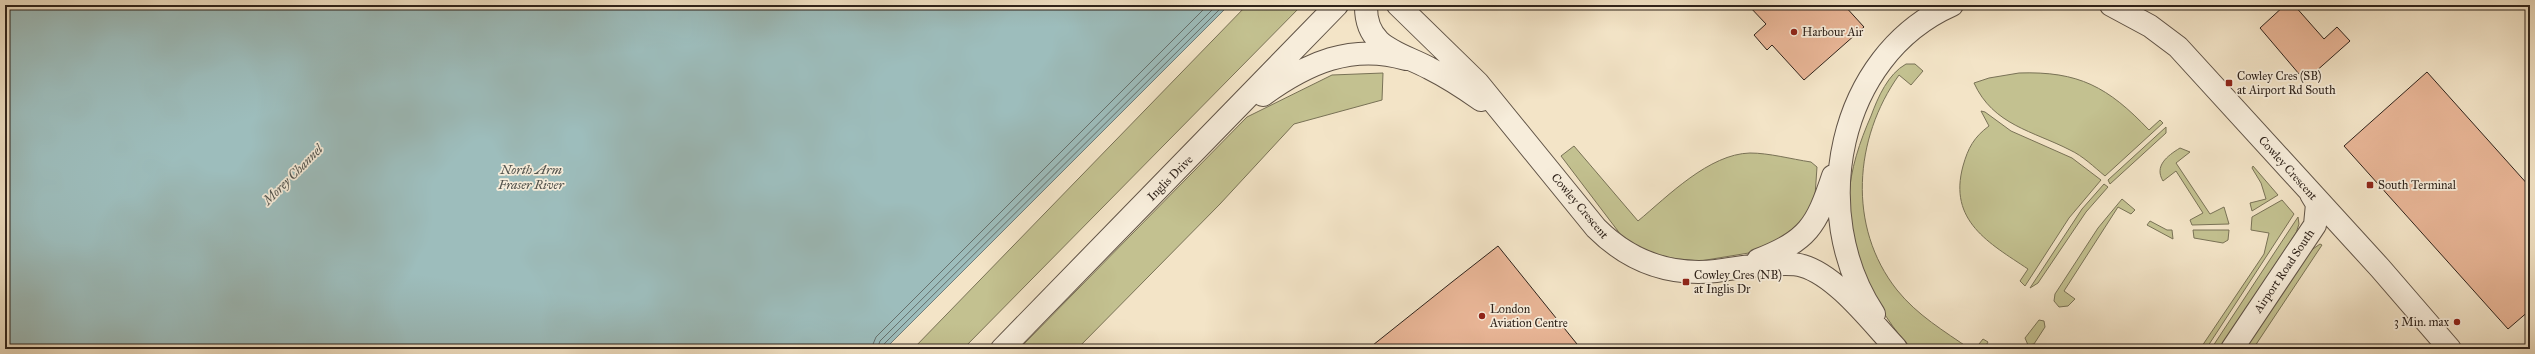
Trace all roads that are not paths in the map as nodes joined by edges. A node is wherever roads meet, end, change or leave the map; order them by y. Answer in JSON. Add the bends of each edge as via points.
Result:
{"nodes":[{"id":1,"x":1337,"y":5,"type":"edge"},
{"id":2,"x":1366,"y":5,"type":"edge"},
{"id":3,"x":1398,"y":5,"type":"edge"},
{"id":4,"x":1952,"y":5,"type":"edge"},
{"id":5,"x":2111,"y":5,"type":"edge"},
{"id":6,"x":1406,"y":59,"type":"junction"},
{"id":7,"x":1504,"y":116,"type":"junction"},
{"id":8,"x":1223,"y":124,"type":"junction"},
{"id":9,"x":1840,"y":156,"type":"junction"},
{"id":10,"x":2308,"y":190,"type":"junction"},
{"id":11,"x":1745,"y":266,"type":"junction"},
{"id":12,"x":1896,"y":348,"type":"edge"},
{"id":13,"x":1002,"y":349,"type":"edge"},
{"id":14,"x":2232,"y":349,"type":"edge"},
{"id":15,"x":2450,"y":349,"type":"edge"}],
"edges":[{"from":1,"to":8,"type":"street","name":"Inglis Drive"},
{"from":2,"to":6,"type":"street","name":"Cowley Crescent","via":[[1370,26],[1378,40],[1388,50]]},
{"from":3,"to":7,"type":"street","name":"Cowley Crescent","via":[[1478,83]]},
{"from":4,"to":9,"type":"street","via":[[1938,11],[1909,32],[1879,63],[1858,102]]},
{"from":5,"to":10,"type":"street","name":"Cowley Crescent","via":[[2150,26],[2178,47]]},
{"from":6,"to":7,"type":"street","name":"Cowley Crescent","via":[[1444,76]]},
{"from":6,"to":8,"type":"street","via":[[1376,52],[1347,54],[1327,60],[1284,81]]},
{"from":7,"to":11,"type":"street","name":"Cowley Crescent","via":[[1596,228],[1625,252],[1643,262],[1677,271],[1717,271]]},
{"from":8,"to":13,"type":"street","name":"Inglis Drive"},
{"from":9,"to":11,"type":"street","via":[[1823,206],[1806,232],[1785,249]]},
{"from":9,"to":12,"type":"street","via":[[1839,207],[1847,258],[1868,305]]},
{"from":10,"to":14,"type":"street","name":"Airport Road South","via":[[2317,204],[2315,225]]},
{"from":10,"to":15,"type":"street","name":"Cowley Crescent"},
{"from":11,"to":12,"type":"street","via":[[1791,264],[1816,272],[1841,291]]}]}
